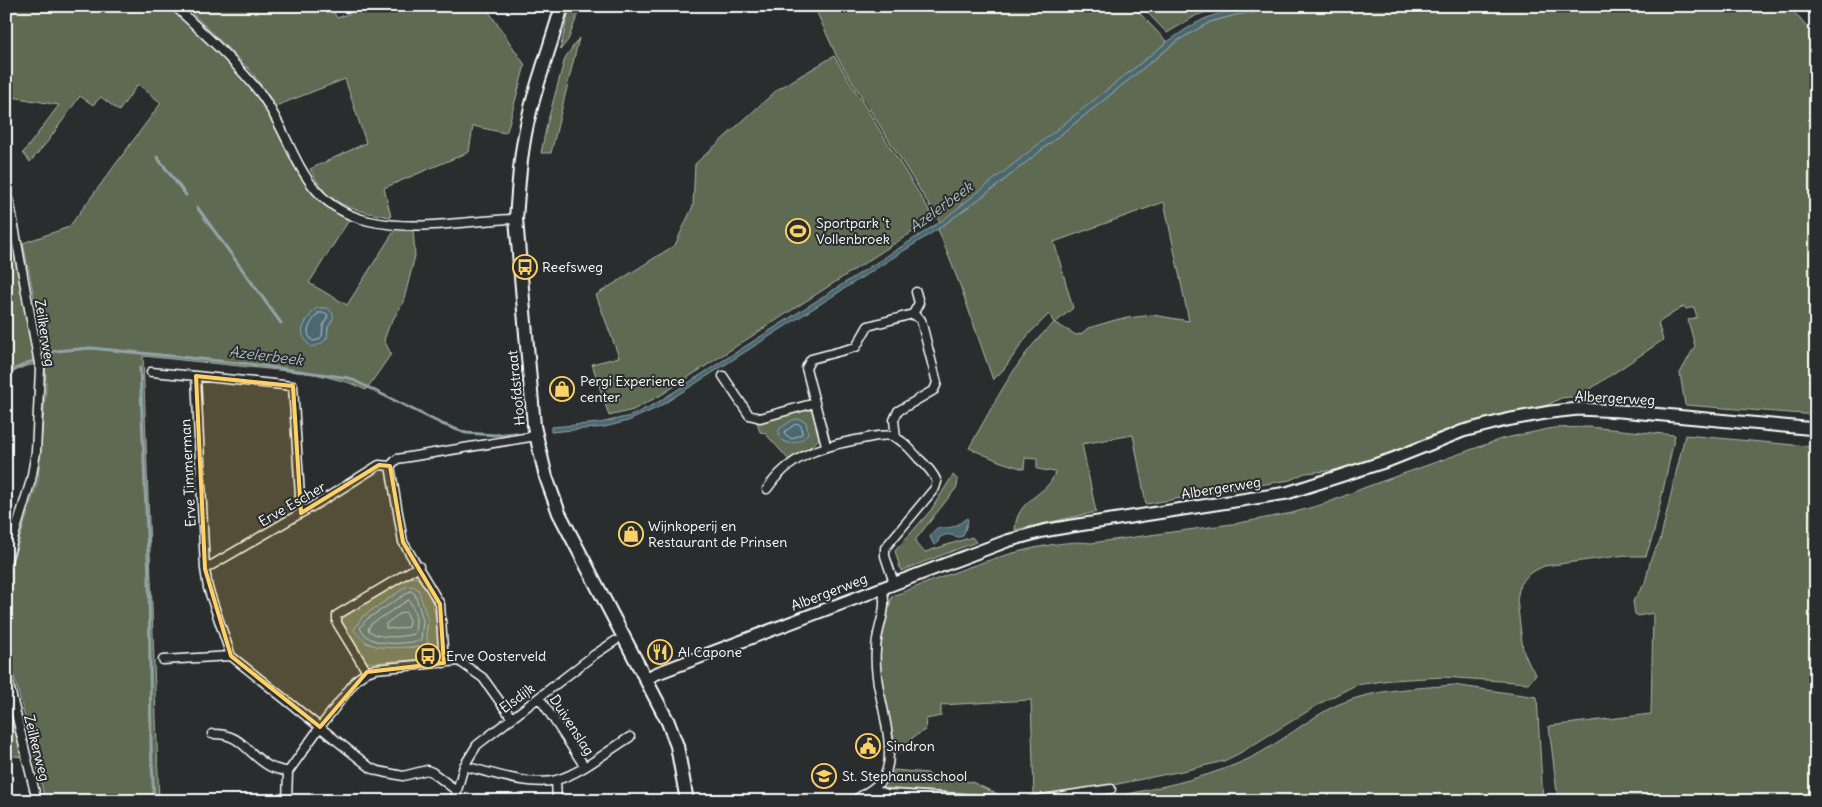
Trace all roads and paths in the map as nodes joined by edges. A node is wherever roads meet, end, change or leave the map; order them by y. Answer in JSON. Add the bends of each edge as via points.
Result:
{"nodes":[{"id":1,"x":175,"y":6,"type":"edge"},
{"id":2,"x":562,"y":6,"type":"edge"},
{"id":3,"x":6,"y":195,"type":"edge"},
{"id":4,"x":516,"y":219,"type":"junction"},
{"id":5,"x":916,"y":292,"type":"dead end"},
{"id":6,"x":914,"y":314,"type":"junction"},
{"id":7,"x":150,"y":372,"type":"dead end"},
{"id":8,"x":196,"y":376,"type":"junction"},
{"id":9,"x":723,"y":376,"type":"dead end"},
{"id":10,"x":815,"y":403,"type":"junction"},
{"id":11,"x":1816,"y":429,"type":"edge"},
{"id":12,"x":536,"y":436,"type":"junction"},
{"id":13,"x":896,"y":438,"type":"junction"},
{"id":14,"x":826,"y":445,"type":"junction"},
{"id":15,"x":390,"y":466,"type":"junction"},
{"id":16,"x":767,"y":490,"type":"dead end"},
{"id":17,"x":301,"y":513,"type":"junction"},
{"id":18,"x":6,"y":563,"type":"edge"},
{"id":19,"x":419,"y":566,"type":"junction"},
{"id":20,"x":205,"y":569,"type":"junction"},
{"id":21,"x":894,"y":583,"type":"junction"},
{"id":22,"x":882,"y":587,"type":"junction"},
{"id":23,"x":615,"y":642,"type":"dead end"},
{"id":24,"x":232,"y":656,"type":"junction"},
{"id":25,"x":163,"y":660,"type":"dead end"},
{"id":26,"x":444,"y":663,"type":"junction"},
{"id":27,"x":6,"y":672,"type":"edge"},
{"id":28,"x":366,"y":672,"type":"junction"},
{"id":29,"x":646,"y":679,"type":"junction"},
{"id":30,"x":539,"y":697,"type":"junction"},
{"id":31,"x":512,"y":718,"type":"junction"},
{"id":32,"x":320,"y":727,"type":"junction"},
{"id":33,"x":212,"y":734,"type":"dead end"},
{"id":34,"x":630,"y":736,"type":"dead end"},
{"id":35,"x":464,"y":766,"type":"junction"},
{"id":36,"x":585,"y":766,"type":"junction"},
{"id":37,"x":288,"y":772,"type":"junction"},
{"id":38,"x":556,"y":780,"type":"junction"},
{"id":39,"x":873,"y":789,"type":"junction"},
{"id":40,"x":1111,"y":789,"type":"dead end"},
{"id":41,"x":456,"y":792,"type":"junction"},
{"id":42,"x":37,"y":801,"type":"edge"},
{"id":43,"x":287,"y":801,"type":"edge"},
{"id":44,"x":454,"y":801,"type":"edge"},
{"id":45,"x":557,"y":801,"type":"edge"},
{"id":46,"x":687,"y":801,"type":"edge"},
{"id":47,"x":852,"y":801,"type":"edge"},
{"id":48,"x":1012,"y":801,"type":"edge"},
{"id":49,"x":1029,"y":801,"type":"edge"}],
"edges":[{"from":1,"to":4,"type":"street","via":[[262,96],[306,176],[333,206],[355,216],[423,227]]},
{"from":2,"to":4,"type":"main road","name":"Hoofdstraat","via":[[523,146]]},
{"from":3,"to":18,"type":"street","name":"Zeilkerweg","via":[[39,361],[36,452]]},
{"from":4,"to":12,"type":"main road","name":"Hoofdstraat"},
{"from":5,"to":6,"type":"street","via":[[919,303]]},
{"from":6,"to":10,"type":"street","via":[[868,326],[856,347],[811,359],[806,368]]},
{"from":6,"to":13,"type":"street","via":[[921,320],[938,383],[934,390],[898,411],[894,420]]},
{"from":7,"to":8,"type":"street"},
{"from":8,"to":17,"type":"street","via":[[293,386]]},
{"from":8,"to":20,"type":"street","name":"Erve Timmerman"},
{"from":9,"to":10,"type":"street","via":[[749,415],[754,417]]},
{"from":10,"to":14,"type":"street"},
{"from":11,"to":21,"type":"main road","name":"Albergerweg","via":[[1620,411],[1578,409],[1551,412],[1463,431],[1390,460],[1287,493],[1043,531]]},
{"from":12,"to":15,"type":"street","name":"Erve Escher","via":[[397,459]]},
{"from":12,"to":29,"type":"main road","name":"Hoofdstraat","via":[[559,513]]},
{"from":13,"to":14,"type":"street","via":[[887,435]]},
{"from":13,"to":21,"type":"street","via":[[933,473],[937,482],[885,548]]},
{"from":14,"to":16,"type":"street","via":[[799,458]]},
{"from":15,"to":17,"type":"street","name":"Erve Escher","via":[[379,466]]},
{"from":15,"to":19,"type":"street","via":[[404,542]]},
{"from":17,"to":20,"type":"street","name":"Erve Escher"},
{"from":19,"to":26,"type":"street","via":[[440,604]]},
{"from":19,"to":28,"type":"street","via":[[337,615],[337,623]]},
{"from":20,"to":24,"type":"street","via":[[208,588]]},
{"from":21,"to":22,"type":"main road","name":"Albergerweg"},
{"from":22,"to":29,"type":"main road","name":"Albergerweg"},
{"from":22,"to":39,"type":"street","via":[[886,600],[876,649],[877,677],[889,754],[883,778]]},
{"from":23,"to":30,"type":"street","name":"Elsdijk"},
{"from":24,"to":25,"type":"street"},
{"from":24,"to":32,"type":"street"},
{"from":26,"to":28,"type":"street"},
{"from":26,"to":31,"type":"street","via":[[460,661],[472,668]]},
{"from":27,"to":42,"type":"street","name":"Zeilkerweg"},
{"from":28,"to":32,"type":"street"},
{"from":29,"to":46,"type":"main road","name":"Hoofdstraat","via":[[677,746]]},
{"from":30,"to":31,"type":"street","name":"Elsdijk"},
{"from":30,"to":36,"type":"street","name":"Duivenslag"},
{"from":31,"to":35,"type":"street","name":"Elsdijk","via":[[477,745]]},
{"from":32,"to":37,"type":"street"},
{"from":32,"to":41,"type":"street","via":[[359,760],[378,771],[403,776],[427,770]]},
{"from":33,"to":37,"type":"street","via":[[233,737],[269,767]]},
{"from":34,"to":36,"type":"street","name":"Duivenslag"},
{"from":35,"to":38,"type":"street","name":"Duivenslag","via":[[527,780]]},
{"from":35,"to":41,"type":"street","name":"Elsdijk"},
{"from":36,"to":38,"type":"street","name":"Duivenslag"},
{"from":37,"to":43,"type":"street"},
{"from":38,"to":45,"type":"street"},
{"from":39,"to":47,"type":"street"},
{"from":39,"to":48,"type":"street","via":[[887,794]]},
{"from":40,"to":49,"type":"street"},
{"from":41,"to":44,"type":"street","name":"Elsdijk"}]}
